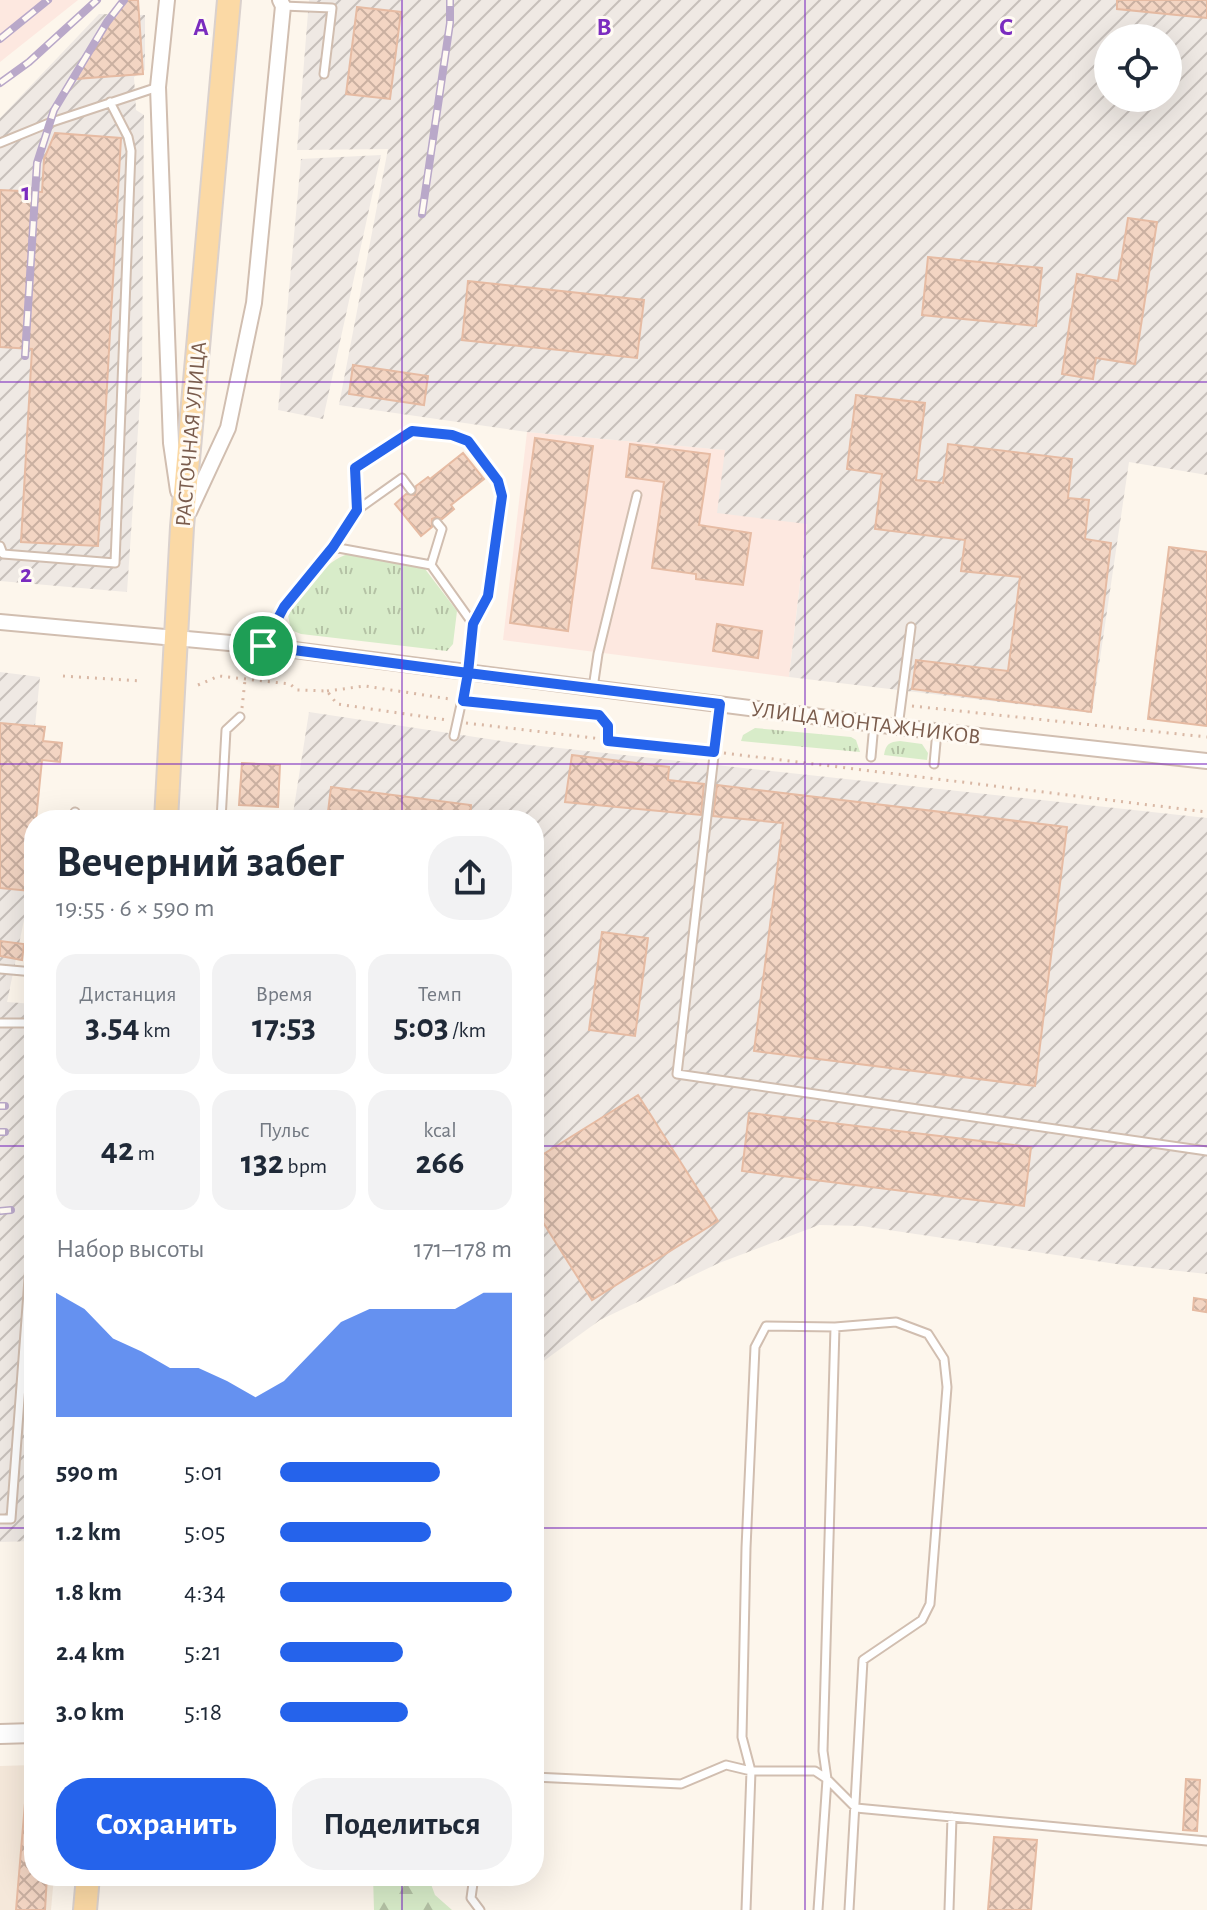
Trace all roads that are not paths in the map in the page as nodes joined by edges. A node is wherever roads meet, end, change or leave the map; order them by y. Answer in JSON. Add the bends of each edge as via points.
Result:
{"nodes":[{"id":1,"x":167,"y":0,"type":"edge"},
{"id":2,"x":229,"y":0,"type":"edge"},
{"id":3,"x":282,"y":3,"type":"edge"},
{"id":4,"x":324,"y":74,"type":"dead end"},
{"id":5,"x":158,"y":87,"type":"junction"},
{"id":6,"x":110,"y":102,"type":"junction"},
{"id":7,"x":0,"y":143,"type":"edge"},
{"id":8,"x":411,"y":490,"type":"dead end"},
{"id":9,"x":637,"y":495,"type":"dead end"},
{"id":10,"x":357,"y":510,"type":"junction"},
{"id":11,"x":437,"y":523,"type":"dead end"},
{"id":12,"x":182,"y":527,"type":"junction"},
{"id":13,"x":0,"y":546,"type":"edge"},
{"id":14,"x":333,"y":547,"type":"junction"},
{"id":15,"x":431,"y":565,"type":"junction"},
{"id":16,"x":0,"y":622,"type":"edge"},
{"id":17,"x":473,"y":624,"type":"junction"},
{"id":18,"x":911,"y":627,"type":"dead end"},
{"id":19,"x":176,"y":638,"type":"junction"},
{"id":20,"x":263,"y":646,"type":"junction"},
{"id":21,"x":468,"y":673,"type":"junction"},
{"id":22,"x":593,"y":688,"type":"junction"},
{"id":23,"x":720,"y":704,"type":"junction"},
{"id":24,"x":240,"y":717,"type":"road end"},
{"id":25,"x":874,"y":724,"type":"junction"},
{"id":26,"x":898,"y":727,"type":"junction"},
{"id":27,"x":937,"y":731,"type":"junction"},
{"id":28,"x":454,"y":736,"type":"dead end"},
{"id":29,"x":871,"y":757,"type":"dead end"},
{"id":30,"x":1207,"y":761,"type":"edge"},
{"id":31,"x":934,"y":764,"type":"dead end"},
{"id":32,"x":167,"y":810,"type":"edge"},
{"id":33,"x":222,"y":810,"type":"edge"},
{"id":34,"x":0,"y":969,"type":"edge"},
{"id":35,"x":24,"y":971,"type":"edge"},
{"id":36,"x":0,"y":1023,"type":"edge"},
{"id":37,"x":24,"y":1023,"type":"edge"},
{"id":38,"x":1207,"y":1151,"type":"edge"},
{"id":39,"x":835,"y":1327,"type":"junction"},
{"id":40,"x":24,"y":1345,"type":"edge"},
{"id":41,"x":0,"y":1519,"type":"edge"},
{"id":42,"x":24,"y":1733,"type":"edge"},
{"id":43,"x":0,"y":1734,"type":"edge"},
{"id":44,"x":751,"y":1771,"type":"junction"},
{"id":45,"x":544,"y":1777,"type":"edge"},
{"id":46,"x":827,"y":1779,"type":"junction"},
{"id":47,"x":856,"y":1808,"type":"junction"},
{"id":48,"x":952,"y":1817,"type":"junction"},
{"id":49,"x":1207,"y":1841,"type":"edge"},
{"id":50,"x":87,"y":1886,"type":"edge"},
{"id":51,"x":473,"y":1886,"type":"edge"},
{"id":52,"x":85,"y":1910,"type":"edge"},
{"id":53,"x":480,"y":1910,"type":"edge"},
{"id":54,"x":746,"y":1910,"type":"edge"},
{"id":55,"x":818,"y":1910,"type":"edge"},
{"id":56,"x":849,"y":1910,"type":"edge"},
{"id":57,"x":949,"y":1910,"type":"edge"}],
"edges":[{"from":1,"to":5,"type":"street"},
{"from":2,"to":12,"type":"main road","name":"РАСТОЧНАЯ УЛИЦА"},
{"from":3,"to":4,"type":"lane","via":[[332,8]]},
{"from":3,"to":12,"type":"street","via":[[254,303],[228,428]]},
{"from":5,"to":6,"type":"lane"},
{"from":5,"to":12,"type":"street","via":[[171,443]]},
{"from":6,"to":7,"type":"lane"},
{"from":6,"to":13,"type":"lane","via":[[131,151],[115,563],[3,554]]},
{"from":8,"to":10,"type":"lane","via":[[402,478]]},
{"from":9,"to":22,"type":"lane"},
{"from":10,"to":14,"type":"lane"},
{"from":10,"to":17,"type":"lane","via":[[355,468],[412,431],[468,441],[498,481],[502,496],[488,596]]},
{"from":11,"to":15,"type":"lane","via":[[442,529]]},
{"from":12,"to":19,"type":"main road","name":"РАСТОЧНАЯ УЛИЦА"},
{"from":14,"to":15,"type":"lane"},
{"from":14,"to":20,"type":"lane","via":[[284,607]]},
{"from":15,"to":17,"type":"lane"},
{"from":16,"to":19,"type":"street","name":"УЛИЦА МОНТАЖНИКОВ"},
{"from":17,"to":21,"type":"lane"},
{"from":18,"to":26,"type":"lane"},
{"from":19,"to":20,"type":"street","name":"УЛИЦА МОНТАЖНИКОВ"},
{"from":19,"to":32,"type":"main road","name":"РАСТОЧНАЯ УЛИЦА"},
{"from":20,"to":21,"type":"street","name":"УЛИЦА МОНТАЖНИКОВ"},
{"from":21,"to":22,"type":"street","name":"УЛИЦА МОНТАЖНИКОВ"},
{"from":21,"to":28,"type":"lane"},
{"from":22,"to":23,"type":"street","name":"УЛИЦА МОНТАЖНИКОВ"},
{"from":23,"to":25,"type":"street","name":"УЛИЦА МОНТАЖНИКОВ"},
{"from":23,"to":38,"type":"lane","via":[[677,1074]]},
{"from":24,"to":33,"type":"lane","via":[[226,730]]},
{"from":25,"to":26,"type":"street","name":"УЛИЦА МОНТАЖНИКОВ"},
{"from":25,"to":29,"type":"lane"},
{"from":26,"to":27,"type":"street","name":"УЛИЦА МОНТАЖНИКОВ"},
{"from":27,"to":30,"type":"street","name":"УЛИЦА МОНТАЖНИКОВ"},
{"from":27,"to":31,"type":"lane"},
{"from":34,"to":35,"type":"lane"},
{"from":36,"to":37,"type":"lane"},
{"from":39,"to":44,"type":"lane","via":[[766,1326],[755,1347],[742,1737]]},
{"from":39,"to":46,"type":"lane","via":[[823,1751]]},
{"from":39,"to":47,"type":"lane","via":[[896,1322],[928,1334],[944,1359],[947,1387],[930,1604],[922,1620],[863,1660]]},
{"from":40,"to":41,"type":"lane","via":[[11,1519]]},
{"from":42,"to":43,"type":"street"},
{"from":44,"to":45,"type":"lane","via":[[726,1765],[681,1784]]},
{"from":44,"to":46,"type":"lane","via":[[815,1771]]},
{"from":44,"to":54,"type":"lane"},
{"from":46,"to":47,"type":"lane"},
{"from":46,"to":55,"type":"lane"},
{"from":47,"to":48,"type":"lane"},
{"from":47,"to":56,"type":"lane"},
{"from":48,"to":49,"type":"lane"},
{"from":48,"to":57,"type":"lane"},
{"from":50,"to":52,"type":"main road"},
{"from":51,"to":53,"type":"lane","via":[[471,1898]]}]}
